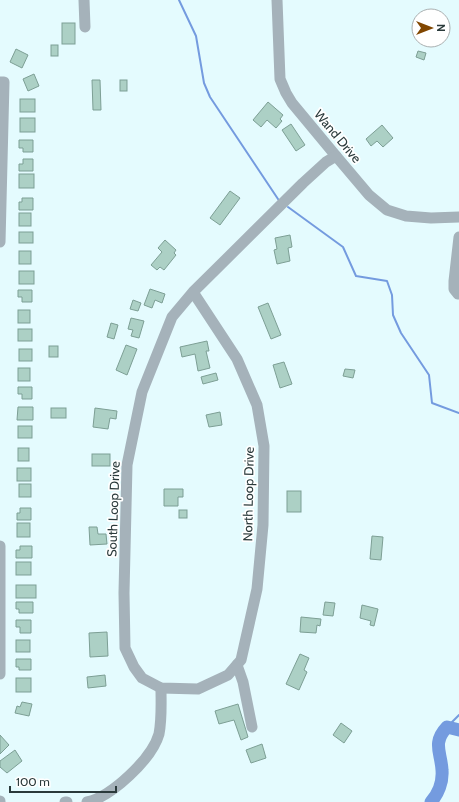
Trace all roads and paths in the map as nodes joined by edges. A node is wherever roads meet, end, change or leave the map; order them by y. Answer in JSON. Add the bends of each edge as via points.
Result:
{"nodes":[{"id":1,"x":84,"y":0,"type":"edge"},
{"id":2,"x":277,"y":0,"type":"edge"},
{"id":3,"x":85,"y":27,"type":"dead end"},
{"id":4,"x":2,"y":82,"type":"edge"},
{"id":5,"x":336,"y":156,"type":"junction"},
{"id":6,"x":0,"y":164,"type":"edge"},
{"id":7,"x":459,"y":216,"type":"edge"},
{"id":8,"x":459,"y":237,"type":"edge"},
{"id":9,"x":0,"y":242,"type":"edge"},
{"id":10,"x":193,"y":292,"type":"junction"},
{"id":11,"x":458,"y":294,"type":"dead end"},
{"id":12,"x":0,"y":546,"type":"edge"},
{"id":13,"x":0,"y":571,"type":"edge"},
{"id":14,"x":237,"y":665,"type":"junction"},
{"id":15,"x":0,"y":674,"type":"edge"},
{"id":16,"x":161,"y":688,"type":"junction"},
{"id":17,"x":198,"y":689,"type":"joint"},
{"id":18,"x":252,"y":727,"type":"dead end"},
{"id":19,"x":87,"y":802,"type":"edge"}],
"edges":[{"from":1,"to":3,"type":"street"},
{"from":2,"to":5,"type":"street","name":"Wand Drive","via":[[280,79],[292,103]]},
{"from":4,"to":6,"type":"street"},
{"from":5,"to":7,"type":"street","name":"Wand Drive","via":[[369,194],[387,210],[406,216]]},
{"from":5,"to":10,"type":"street","name":"South Loop Drive","via":[[303,183]]},
{"from":6,"to":9,"type":"street"},
{"from":8,"to":11,"type":"street","via":[[454,282],[454,289]]},
{"from":10,"to":14,"type":"street","name":"North Loop Drive","via":[[237,359],[257,404],[264,446],[263,525],[257,589],[241,660]]},
{"from":10,"to":16,"type":"street","name":"South Loop Drive","via":[[172,317],[156,352],[142,392],[127,465],[125,648],[142,678]]},
{"from":12,"to":13,"type":"street"},
{"from":13,"to":15,"type":"street"},
{"from":14,"to":17,"type":"street","name":"North Loop Drive","via":[[228,675]]},
{"from":14,"to":18,"type":"street"},
{"from":16,"to":17,"type":"street","name":"South Loop Drive"},
{"from":16,"to":19,"type":"street","via":[[161,723],[152,747],[140,764],[120,783],[95,800]]}]}
